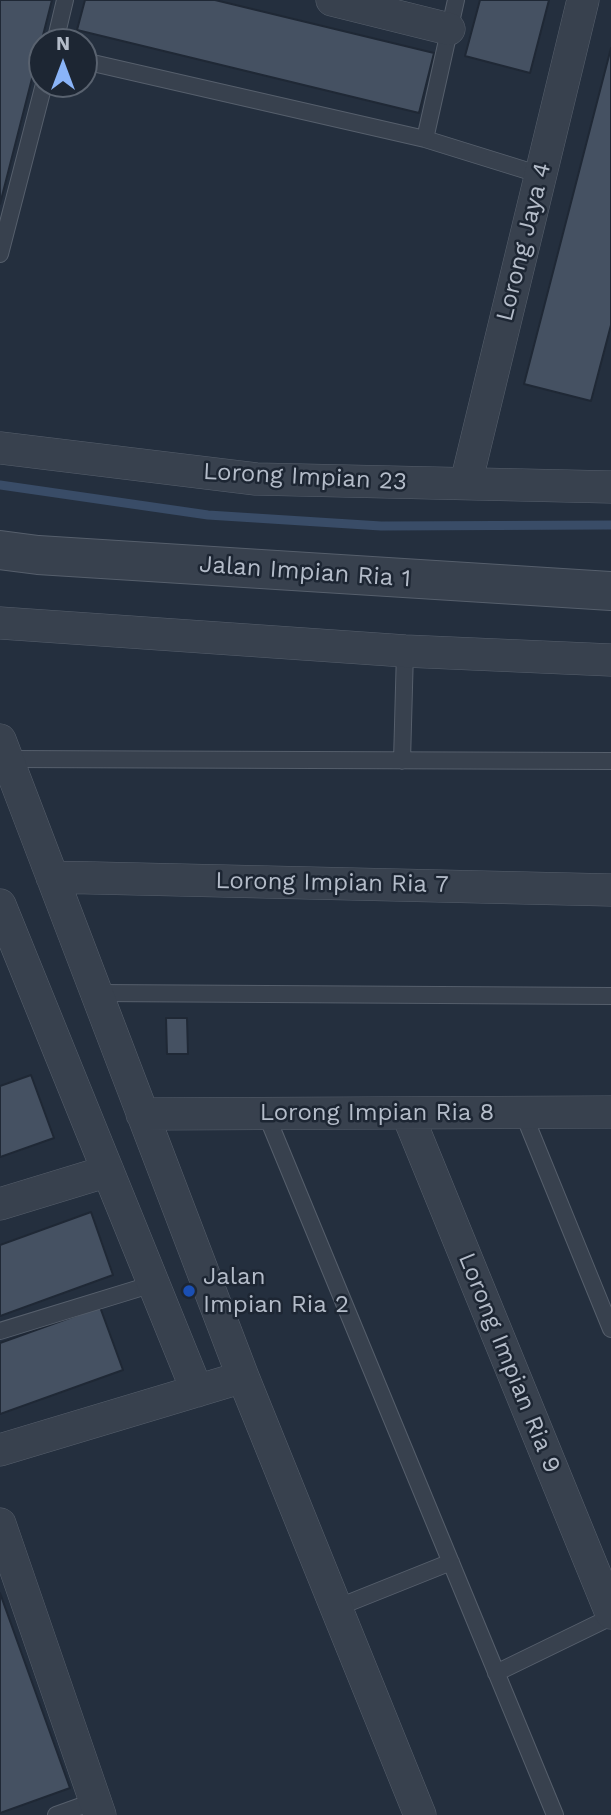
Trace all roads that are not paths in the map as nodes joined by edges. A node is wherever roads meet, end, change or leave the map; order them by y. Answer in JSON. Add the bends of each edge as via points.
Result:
{"nodes":[{"id":1,"x":65,"y":0,"type":"edge"},
{"id":2,"x":332,"y":0,"type":"edge"},
{"id":3,"x":583,"y":0,"type":"edge"},
{"id":4,"x":453,"y":14,"type":"edge"},
{"id":5,"x":58,"y":28,"type":"edge"},
{"id":6,"x":98,"y":64,"type":"edge"},
{"id":7,"x":40,"y":98,"type":"edge"},
{"id":8,"x":425,"y":139,"type":"junction"},
{"id":9,"x":541,"y":175,"type":"junction"},
{"id":10,"x":0,"y":254,"type":"edge"},
{"id":11,"x":0,"y":448,"type":"edge"},
{"id":12,"x":466,"y":483,"type":"junction"},
{"id":13,"x":611,"y":486,"type":"edge"},
{"id":14,"x":0,"y":550,"type":"edge"},
{"id":15,"x":611,"y":591,"type":"edge"},
{"id":16,"x":0,"y":623,"type":"edge"},
{"id":17,"x":405,"y":651,"type":"junction"},
{"id":18,"x":611,"y":660,"type":"edge"},
{"id":19,"x":4,"y":749,"type":"edge"},
{"id":20,"x":402,"y":761,"type":"junction"},
{"id":21,"x":611,"y":761,"type":"edge"},
{"id":22,"x":52,"y":877,"type":"junction"},
{"id":23,"x":611,"y":890,"type":"edge"},
{"id":24,"x":2,"y":916,"type":"edge"},
{"id":25,"x":97,"y":993,"type":"junction"},
{"id":26,"x":611,"y":996,"type":"edge"},
{"id":27,"x":523,"y":1112,"type":"junction"},
{"id":28,"x":611,"y":1112,"type":"edge"},
{"id":29,"x":142,"y":1114,"type":"junction"},
{"id":30,"x":266,"y":1114,"type":"junction"},
{"id":31,"x":407,"y":1114,"type":"junction"},
{"id":32,"x":108,"y":1171,"type":"junction"},
{"id":33,"x":0,"y":1204,"type":"edge"},
{"id":34,"x":153,"y":1284,"type":"junction"},
{"id":35,"x":611,"y":1329,"type":"edge"},
{"id":36,"x":0,"y":1331,"type":"edge"},
{"id":37,"x":243,"y":1377,"type":"junction"},
{"id":38,"x":197,"y":1391,"type":"junction"},
{"id":39,"x":0,"y":1450,"type":"edge"},
{"id":40,"x":0,"y":1524,"type":"edge"},
{"id":41,"x":451,"y":1562,"type":"junction"},
{"id":42,"x":336,"y":1608,"type":"junction"},
{"id":43,"x":611,"y":1615,"type":"edge"},
{"id":44,"x":496,"y":1672,"type":"junction"},
{"id":45,"x":97,"y":1808,"type":"edge"},
{"id":46,"x":57,"y":1815,"type":"edge"},
{"id":47,"x":420,"y":1815,"type":"edge"},
{"id":48,"x":555,"y":1815,"type":"edge"}],
"edges":[{"from":1,"to":5,"type":"lane"},
{"from":2,"to":4,"type":"street"},
{"from":3,"to":9,"type":"street","name":"Lorong Jaya 4"},
{"from":4,"to":8,"type":"lane"},
{"from":6,"to":8,"type":"lane"},
{"from":7,"to":10,"type":"lane"},
{"from":8,"to":9,"type":"lane"},
{"from":9,"to":12,"type":"street","name":"Lorong Jaya 4"},
{"from":11,"to":12,"type":"street","name":"Lorong Impian 23","via":[[256,479]]},
{"from":12,"to":13,"type":"street","name":"Lorong Impian 23"},
{"from":14,"to":15,"type":"street","name":"Jalan Impian Ria 1"},
{"from":16,"to":17,"type":"street"},
{"from":17,"to":18,"type":"street"},
{"from":17,"to":20,"type":"lane"},
{"from":19,"to":20,"type":"lane"},
{"from":19,"to":22,"type":"street"},
{"from":20,"to":21,"type":"lane"},
{"from":22,"to":23,"type":"street","name":"Lorong Impian Ria 7"},
{"from":22,"to":25,"type":"street"},
{"from":24,"to":32,"type":"street"},
{"from":25,"to":26,"type":"lane"},
{"from":25,"to":29,"type":"street"},
{"from":27,"to":28,"type":"street","name":"Lorong Impian Ria 8"},
{"from":27,"to":31,"type":"street","name":"Lorong Impian Ria 8"},
{"from":27,"to":35,"type":"lane"},
{"from":29,"to":30,"type":"street","name":"Lorong Impian Ria 8"},
{"from":29,"to":37,"type":"street"},
{"from":30,"to":31,"type":"street","name":"Lorong Impian Ria 8"},
{"from":30,"to":41,"type":"lane"},
{"from":31,"to":43,"type":"street","name":"Lorong Impian Ria 9"},
{"from":32,"to":33,"type":"street"},
{"from":32,"to":34,"type":"street"},
{"from":34,"to":36,"type":"lane"},
{"from":34,"to":38,"type":"street"},
{"from":37,"to":38,"type":"street"},
{"from":37,"to":42,"type":"street"},
{"from":38,"to":39,"type":"street"},
{"from":40,"to":45,"type":"street"},
{"from":41,"to":42,"type":"lane"},
{"from":41,"to":44,"type":"lane"},
{"from":42,"to":47,"type":"street"},
{"from":43,"to":44,"type":"lane"},
{"from":44,"to":48,"type":"lane"},
{"from":45,"to":46,"type":"lane"}]}
